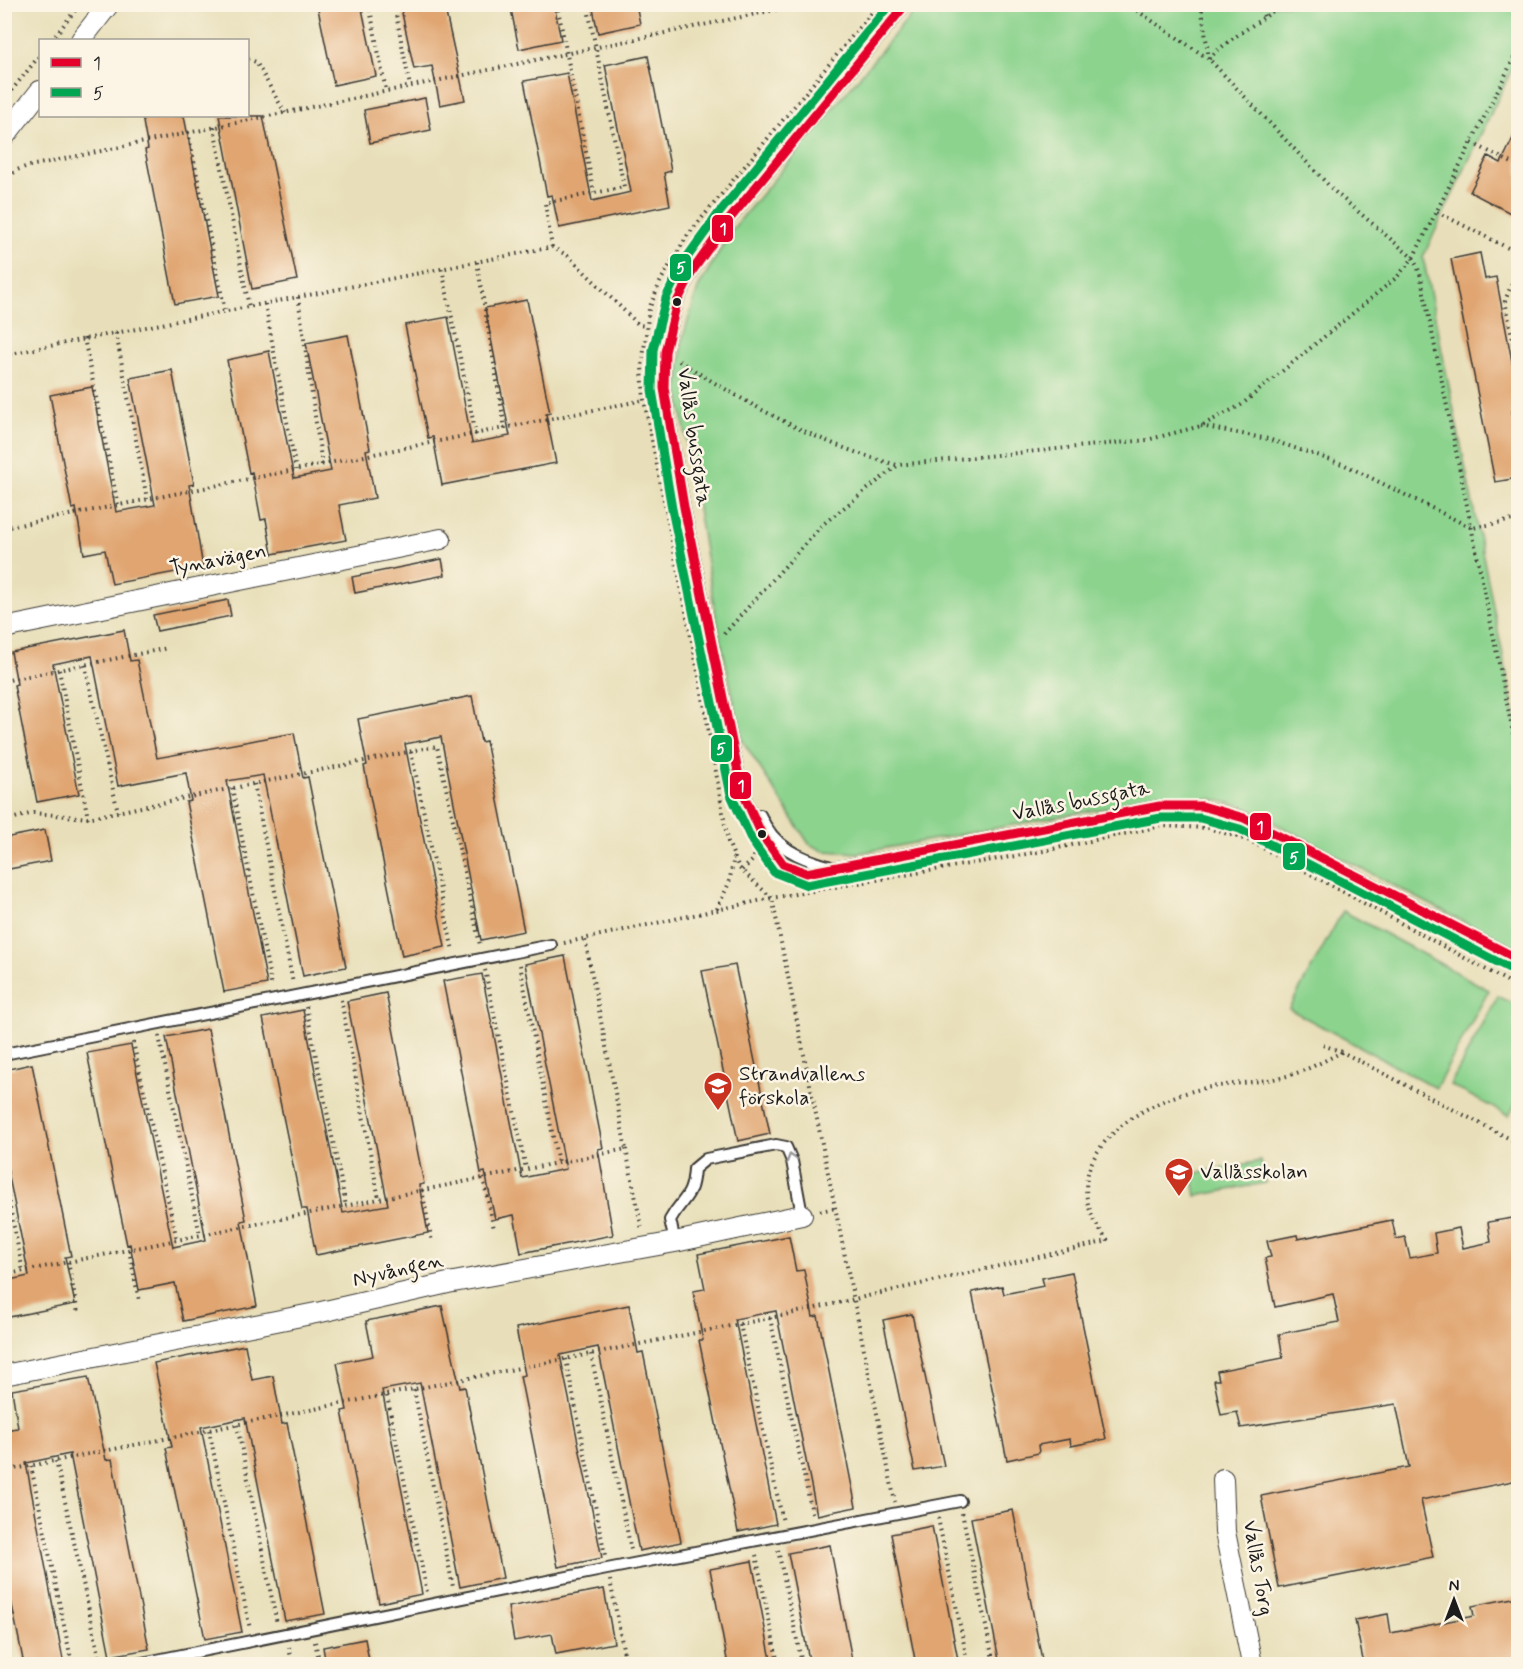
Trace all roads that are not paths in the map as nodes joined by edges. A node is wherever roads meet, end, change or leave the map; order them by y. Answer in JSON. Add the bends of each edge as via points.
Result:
{"nodes":[{"id":1,"x":109,"y":4,"type":"edge"},
{"id":2,"x":906,"y":4,"type":"edge"},
{"id":3,"x":82,"y":39,"type":"edge"},
{"id":4,"x":39,"y":92,"type":"edge"},
{"id":5,"x":4,"y":137,"type":"edge"},
{"id":6,"x":441,"y":539,"type":"dead end"},
{"id":7,"x":4,"y":628,"type":"edge"},
{"id":8,"x":551,"y":945,"type":"road end"},
{"id":9,"x":1518,"y":960,"type":"edge"},
{"id":10,"x":4,"y":1054,"type":"edge"},
{"id":11,"x":802,"y":1215,"type":"joint"},
{"id":12,"x":675,"y":1242,"type":"junction"},
{"id":13,"x":4,"y":1375,"type":"edge"},
{"id":14,"x":1223,"y":1479,"type":"dead end"},
{"id":15,"x":960,"y":1501,"type":"road end"},
{"id":16,"x":137,"y":1665,"type":"edge"},
{"id":17,"x":1252,"y":1665,"type":"edge"}],
"edges":[{"from":1,"to":3,"type":"street"},
{"from":2,"to":9,"type":"lane","name":"Vallås bussgata","via":[[735,211],[693,270],[677,302],[665,352],[666,399],[684,507],[730,736],[764,825],[785,850],[805,860],[835,867],[1160,806],[1202,806],[1244,818]]},
{"from":4,"to":5,"type":"street"},
{"from":6,"to":7,"type":"street","name":"Tynavägen"},
{"from":8,"to":10,"type":"lane"},
{"from":11,"to":12,"type":"street","name":"Nyvången"},
{"from":11,"to":12,"type":"lane","one_way":true,"via":[[786,1147],[776,1145],[706,1159],[694,1169],[690,1194],[670,1220]]},
{"from":12,"to":13,"type":"street","name":"Nyvången","via":[[448,1283]]},
{"from":14,"to":17,"type":"street","name":"Vallås Torg","via":[[1225,1532]]},
{"from":15,"to":16,"type":"lane"}]}
